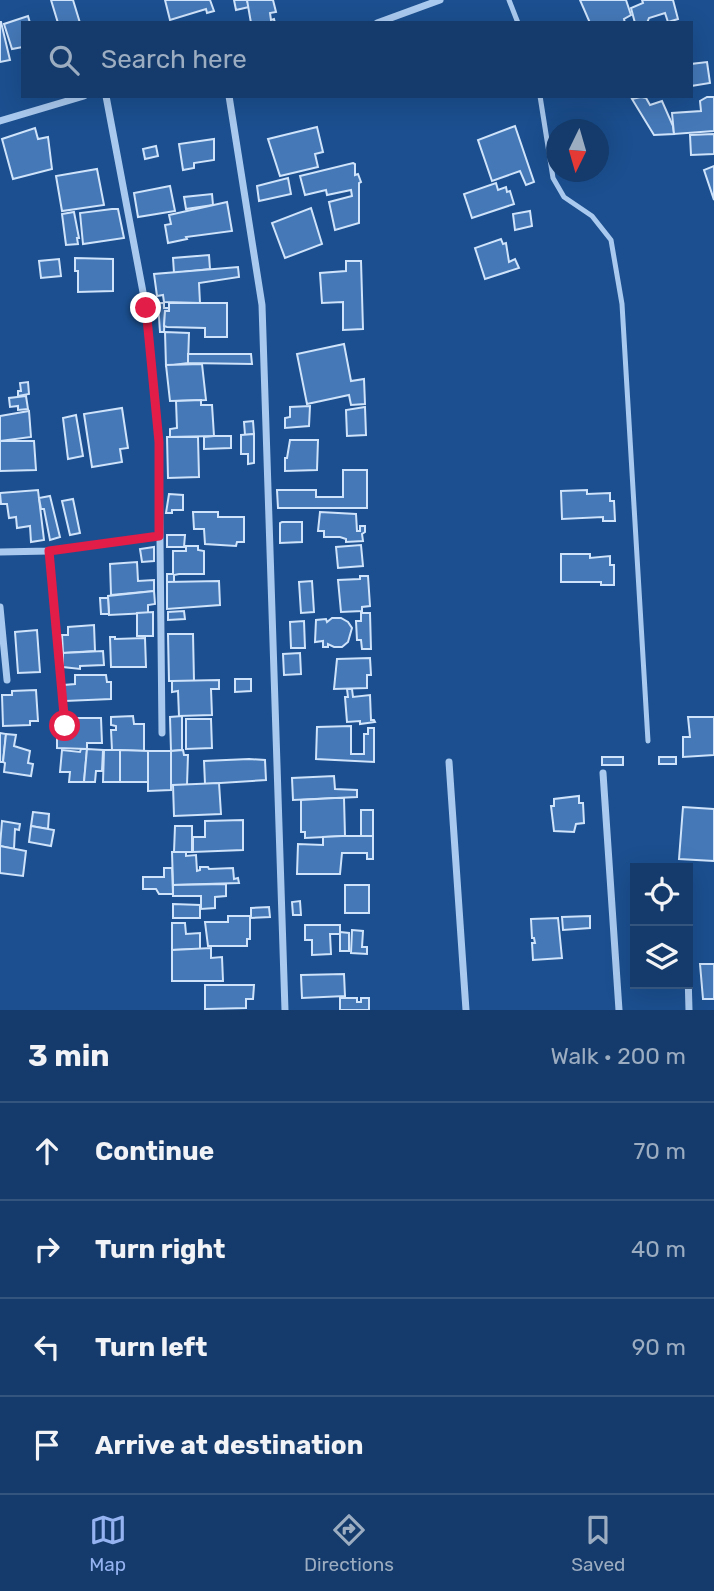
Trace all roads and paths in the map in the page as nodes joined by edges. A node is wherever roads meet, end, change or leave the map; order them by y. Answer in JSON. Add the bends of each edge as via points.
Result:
{"nodes":[{"id":1,"x":439,"y":0,"type":"edge"},
{"id":2,"x":509,"y":0,"type":"edge"},
{"id":3,"x":382,"y":21,"type":"edge"},
{"id":4,"x":517,"y":21,"type":"edge"},
{"id":5,"x":77,"y":98,"type":"edge"},
{"id":6,"x":106,"y":98,"type":"edge"},
{"id":7,"x":229,"y":98,"type":"edge"},
{"id":8,"x":540,"y":98,"type":"edge"},
{"id":9,"x":0,"y":121,"type":"edge"},
{"id":10,"x":159,"y":536,"type":"junction"},
{"id":11,"x":49,"y":551,"type":"junction"},
{"id":12,"x":0,"y":552,"type":"edge"},
{"id":13,"x":0,"y":607,"type":"edge"},
{"id":14,"x":7,"y":680,"type":"dead end"},
{"id":15,"x":65,"y":726,"type":"dead end"},
{"id":16,"x":162,"y":733,"type":"dead end"},
{"id":17,"x":648,"y":741,"type":"dead end"},
{"id":18,"x":449,"y":762,"type":"dead end"},
{"id":19,"x":603,"y":773,"type":"dead end"},
{"id":20,"x":688,"y":989,"type":"edge"},
{"id":21,"x":285,"y":1010,"type":"edge"},
{"id":22,"x":466,"y":1010,"type":"edge"},
{"id":23,"x":619,"y":1010,"type":"edge"},
{"id":24,"x":689,"y":1010,"type":"edge"}],
"edges":[{"from":1,"to":3,"type":"street"},
{"from":2,"to":4,"type":"lane"},
{"from":5,"to":9,"type":"street"},
{"from":6,"to":10,"type":"street","via":[[146,308],[159,442]]},
{"from":7,"to":21,"type":"street","via":[[262,305]]},
{"from":8,"to":17,"type":"lane","via":[[553,178],[564,197],[592,216],[611,240],[622,304]]},
{"from":10,"to":11,"type":"street"},
{"from":10,"to":16,"type":"street"},
{"from":11,"to":12,"type":"street"},
{"from":11,"to":15,"type":"street"},
{"from":13,"to":14,"type":"street"},
{"from":18,"to":22,"type":"street"},
{"from":19,"to":23,"type":"street"},
{"from":20,"to":24,"type":"street"}]}
